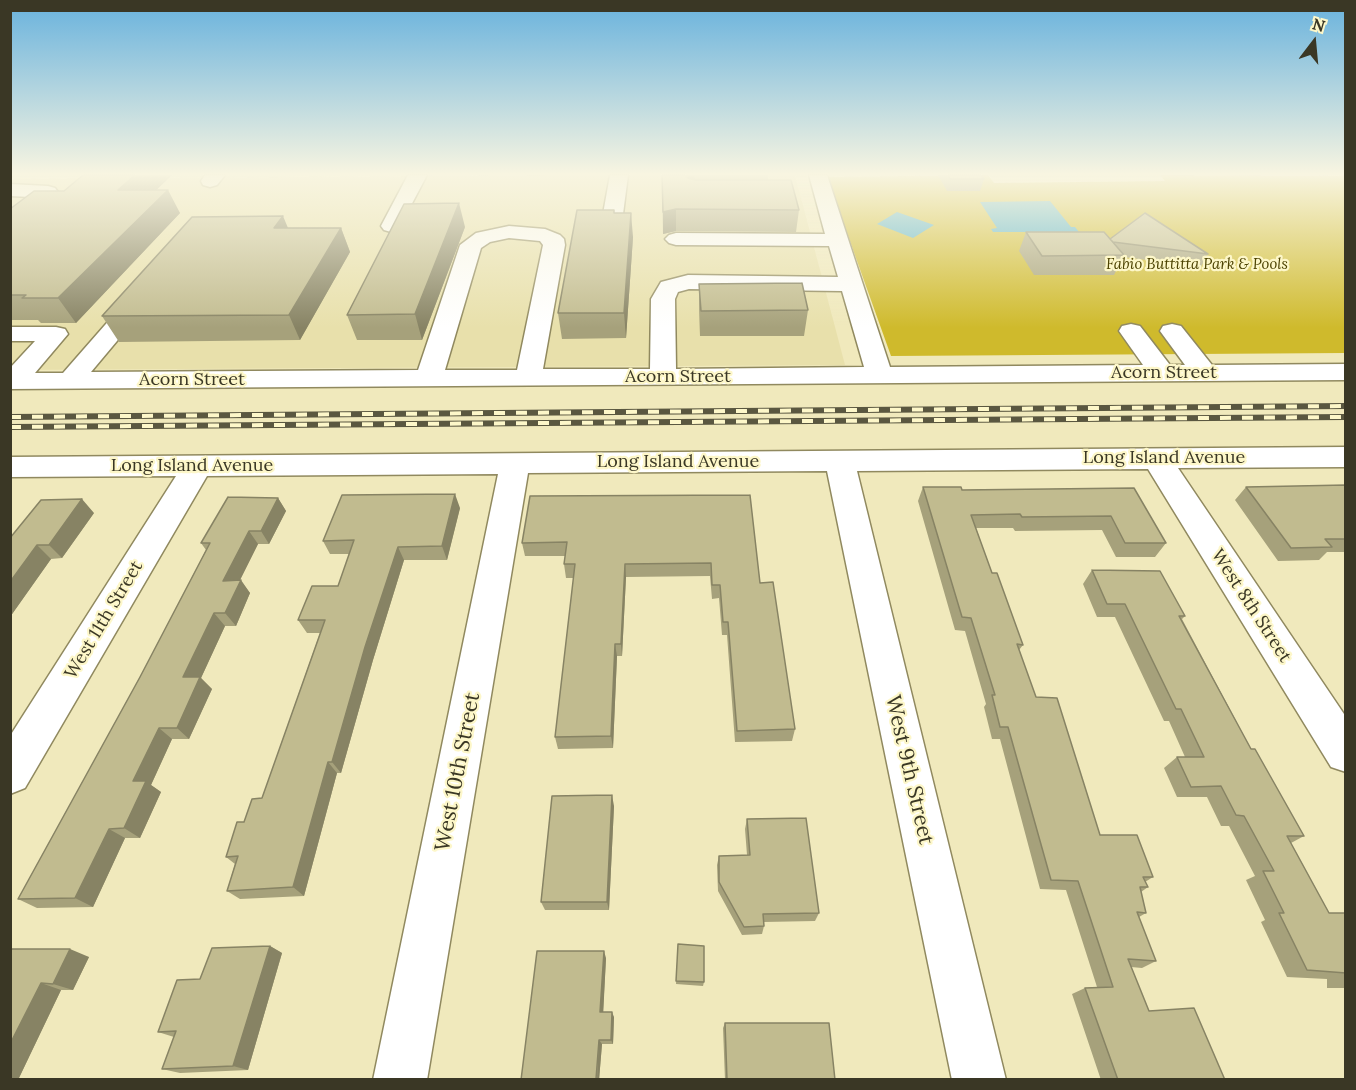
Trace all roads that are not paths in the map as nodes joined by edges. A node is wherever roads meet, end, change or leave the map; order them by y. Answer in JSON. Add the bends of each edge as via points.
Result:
{"nodes":[{"id":1,"x":831,"y":226,"type":"edge"},
{"id":2,"x":676,"y":239,"type":"dead end"},
{"id":3,"x":837,"y":240,"type":"junction"},
{"id":4,"x":154,"y":282,"type":"edge"},
{"id":5,"x":851,"y":284,"type":"junction"},
{"id":6,"x":1131,"y":331,"type":"dead end"},
{"id":7,"x":1172,"y":331,"type":"dead end"},
{"id":8,"x":10,"y":334,"type":"edge"},
{"id":9,"x":1346,"y":372,"type":"edge"},
{"id":10,"x":1162,"y":373,"type":"junction"},
{"id":11,"x":1206,"y":373,"type":"junction"},
{"id":12,"x":879,"y":375,"type":"junction"},
{"id":13,"x":663,"y":377,"type":"junction"},
{"id":14,"x":429,"y":378,"type":"junction"},
{"id":15,"x":528,"y":378,"type":"junction"},
{"id":16,"x":12,"y":381,"type":"edge"},
{"id":17,"x":70,"y":381,"type":"junction"},
{"id":18,"x":1346,"y":457,"type":"edge"},
{"id":19,"x":1156,"y":458,"type":"junction"},
{"id":20,"x":840,"y":461,"type":"junction"},
{"id":21,"x":515,"y":464,"type":"junction"},
{"id":22,"x":198,"y":466,"type":"junction"},
{"id":23,"x":10,"y":467,"type":"edge"},
{"id":24,"x":1346,"y":753,"type":"edge"},
{"id":25,"x":10,"y":774,"type":"edge"},
{"id":26,"x":400,"y":1080,"type":"edge"},
{"id":27,"x":979,"y":1080,"type":"edge"}],
"edges":[{"from":1,"to":3,"type":"street"},
{"from":2,"to":3,"type":"street"},
{"from":3,"to":5,"type":"street"},
{"from":4,"to":17,"type":"street"},
{"from":5,"to":12,"type":"street"},
{"from":5,"to":13,"type":"street","via":[[688,282],[669,287],[663,299]]},
{"from":6,"to":10,"type":"street"},
{"from":7,"to":11,"type":"street"},
{"from":8,"to":16,"type":"street","via":[[56,334]]},
{"from":9,"to":11,"type":"street","name":"Acorn Street"},
{"from":10,"to":11,"type":"street","name":"Acorn Street"},
{"from":10,"to":12,"type":"street","name":"Acorn Street"},
{"from":12,"to":13,"type":"street","name":"Acorn Street"},
{"from":13,"to":15,"type":"street","name":"Acorn Street"},
{"from":14,"to":15,"type":"street","name":"Acorn Street"},
{"from":14,"to":15,"type":"street","via":[[471,245],[483,237],[509,232],[544,236],[553,239],[554,245]]},
{"from":14,"to":17,"type":"street","name":"Acorn Street"},
{"from":16,"to":17,"type":"street","name":"Acorn Street"},
{"from":18,"to":19,"type":"street","name":"Long Island Avenue"},
{"from":19,"to":20,"type":"street","name":"Long Island Avenue"},
{"from":19,"to":24,"type":"street","name":"West 8th Street"},
{"from":20,"to":21,"type":"street","name":"Long Island Avenue"},
{"from":20,"to":27,"type":"street","name":"West 9th Street"},
{"from":21,"to":22,"type":"street","name":"Long Island Avenue"},
{"from":21,"to":26,"type":"street","name":"West 10th Street"},
{"from":22,"to":23,"type":"street","name":"Long Island Avenue"},
{"from":22,"to":25,"type":"street","name":"West 11th Street"}]}
